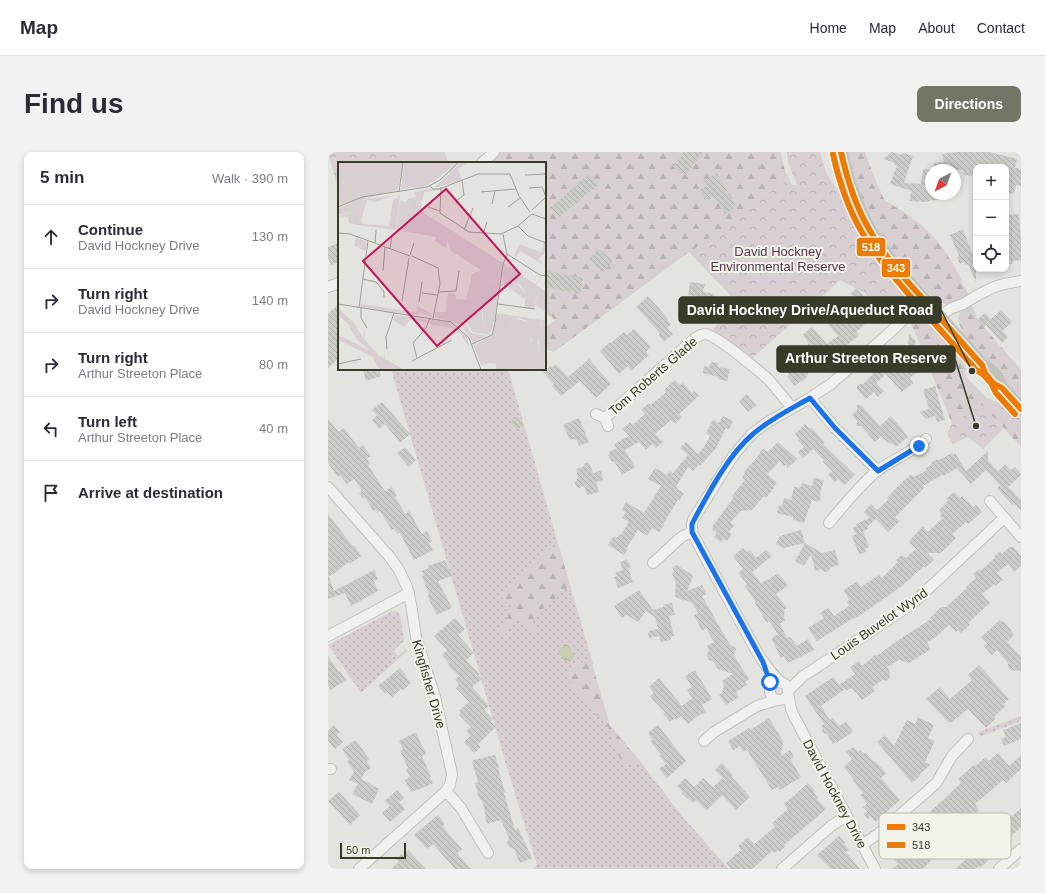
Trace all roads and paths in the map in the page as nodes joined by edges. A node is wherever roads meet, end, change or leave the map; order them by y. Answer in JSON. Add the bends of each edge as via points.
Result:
{"nodes":[{"id":1,"x":494,"y":152,"type":"edge"},
{"id":2,"x":841,"y":152,"type":"edge"},
{"id":3,"x":483,"y":162,"type":"edge"},
{"id":4,"x":1021,"y":281,"type":"edge"},
{"id":5,"x":338,"y":283,"type":"edge"},
{"id":6,"x":328,"y":287,"type":"edge"},
{"id":7,"x":924,"y":300,"type":"junction"},
{"id":8,"x":942,"y":320,"type":"junction"},
{"id":9,"x":810,"y":398,"type":"junction"},
{"id":10,"x":792,"y":408,"type":"junction"},
{"id":11,"x":1021,"y":409,"type":"edge"},
{"id":12,"x":603,"y":420,"type":"dead end"},
{"id":13,"x":929,"y":438,"type":"dead end"},
{"id":14,"x":878,"y":471,"type":"junction"},
{"id":15,"x":330,"y":494,"type":"edge"},
{"id":16,"x":990,"y":501,"type":"dead end"},
{"id":17,"x":1004,"y":518,"type":"junction"},
{"id":18,"x":829,"y":523,"type":"dead end"},
{"id":19,"x":692,"y":532,"type":"junction"},
{"id":20,"x":1021,"y":536,"type":"edge"},
{"id":21,"x":656,"y":573,"type":"dead end"},
{"id":22,"x":409,"y":593,"type":"junction"},
{"id":23,"x":328,"y":636,"type":"edge"},
{"id":24,"x":763,"y":662,"type":"junction"},
{"id":25,"x":785,"y":688,"type":"junction"},
{"id":26,"x":771,"y":689,"type":"junction"},
{"id":27,"x":778,"y":700,"type":"junction"},
{"id":28,"x":757,"y":706,"type":"junction"},
{"id":29,"x":795,"y":718,"type":"junction"},
{"id":30,"x":968,"y":739,"type":"dead end"},
{"id":31,"x":706,"y":752,"type":"dead end"},
{"id":32,"x":446,"y":791,"type":"junction"},
{"id":33,"x":902,"y":813,"type":"edge"},
{"id":34,"x":846,"y":816,"type":"junction"},
{"id":35,"x":879,"y":833,"type":"edge"},
{"id":36,"x":862,"y":845,"type":"junction"},
{"id":37,"x":1021,"y":849,"type":"edge"},
{"id":38,"x":488,"y":853,"type":"dead end"},
{"id":39,"x":1011,"y":858,"type":"edge"},
{"id":40,"x":1010,"y":859,"type":"edge"},
{"id":41,"x":359,"y":869,"type":"edge"},
{"id":42,"x":782,"y":869,"type":"edge"},
{"id":43,"x":875,"y":869,"type":"edge"},
{"id":44,"x":999,"y":869,"type":"edge"}],
"edges":[{"from":1,"to":3,"type":"street"},
{"from":2,"to":7,"type":"main road","via":[[851,188],[870,230],[890,260]]},
{"from":4,"to":8,"type":"street","via":[[1004,284],[978,294],[952,308]]},
{"from":5,"to":6,"type":"street"},
{"from":7,"to":8,"type":"main road"},
{"from":7,"to":9,"type":"street","via":[[839,377]]},
{"from":8,"to":11,"type":"main road","via":[[982,365],[993,383],[1002,388]]},
{"from":9,"to":10,"type":"street"},
{"from":9,"to":14,"type":"street","via":[[838,432]]},
{"from":10,"to":12,"type":"street","name":"Tom Roberts Glade","via":[[761,373],[718,339],[705,334],[694,339]]},
{"from":10,"to":19,"type":"street","via":[[756,431],[733,456],[694,520]]},
{"from":13,"to":14,"type":"street"},
{"from":14,"to":18,"type":"street","via":[[861,486]]},
{"from":15,"to":22,"type":"street","name":"Kingfisher Drive","via":[[394,562]]},
{"from":16,"to":17,"type":"street"},
{"from":17,"to":20,"type":"street"},
{"from":17,"to":25,"type":"street","name":"Louis Buvelot Wynd","via":[[912,604]]},
{"from":19,"to":21,"type":"street","via":[[683,536],[650,563]]},
{"from":19,"to":24,"type":"street"},
{"from":22,"to":23,"type":"street"},
{"from":22,"to":32,"type":"street","name":"Kingfisher Drive","via":[[416,637],[435,697],[451,768],[451,782]]},
{"from":24,"to":25,"type":"street"},
{"from":24,"to":26,"type":"street"},
{"from":25,"to":26,"type":"street","via":[[776,683]]},
{"from":25,"to":27,"type":"street","via":[[786,697]]},
{"from":25,"to":29,"type":"street","name":"David Hockney Drive"},
{"from":26,"to":27,"type":"street","via":[[771,695]]},
{"from":26,"to":28,"type":"street"},
{"from":27,"to":28,"type":"street"},
{"from":27,"to":29,"type":"street","name":"David Hockney Drive"},
{"from":28,"to":31,"type":"street","via":[[700,740]]},
{"from":29,"to":34,"type":"street","name":"David Hockney Drive"},
{"from":30,"to":33,"type":"street","via":[[952,756],[937,782]]},
{"from":32,"to":38,"type":"street","via":[[457,802]]},
{"from":32,"to":41,"type":"street"},
{"from":34,"to":36,"type":"street","name":"David Hockney Drive"},
{"from":34,"to":42,"type":"street"},
{"from":35,"to":36,"type":"street"},
{"from":36,"to":43,"type":"street","name":"David Hockney Drive"},
{"from":37,"to":39,"type":"street"},
{"from":40,"to":44,"type":"street"}]}
